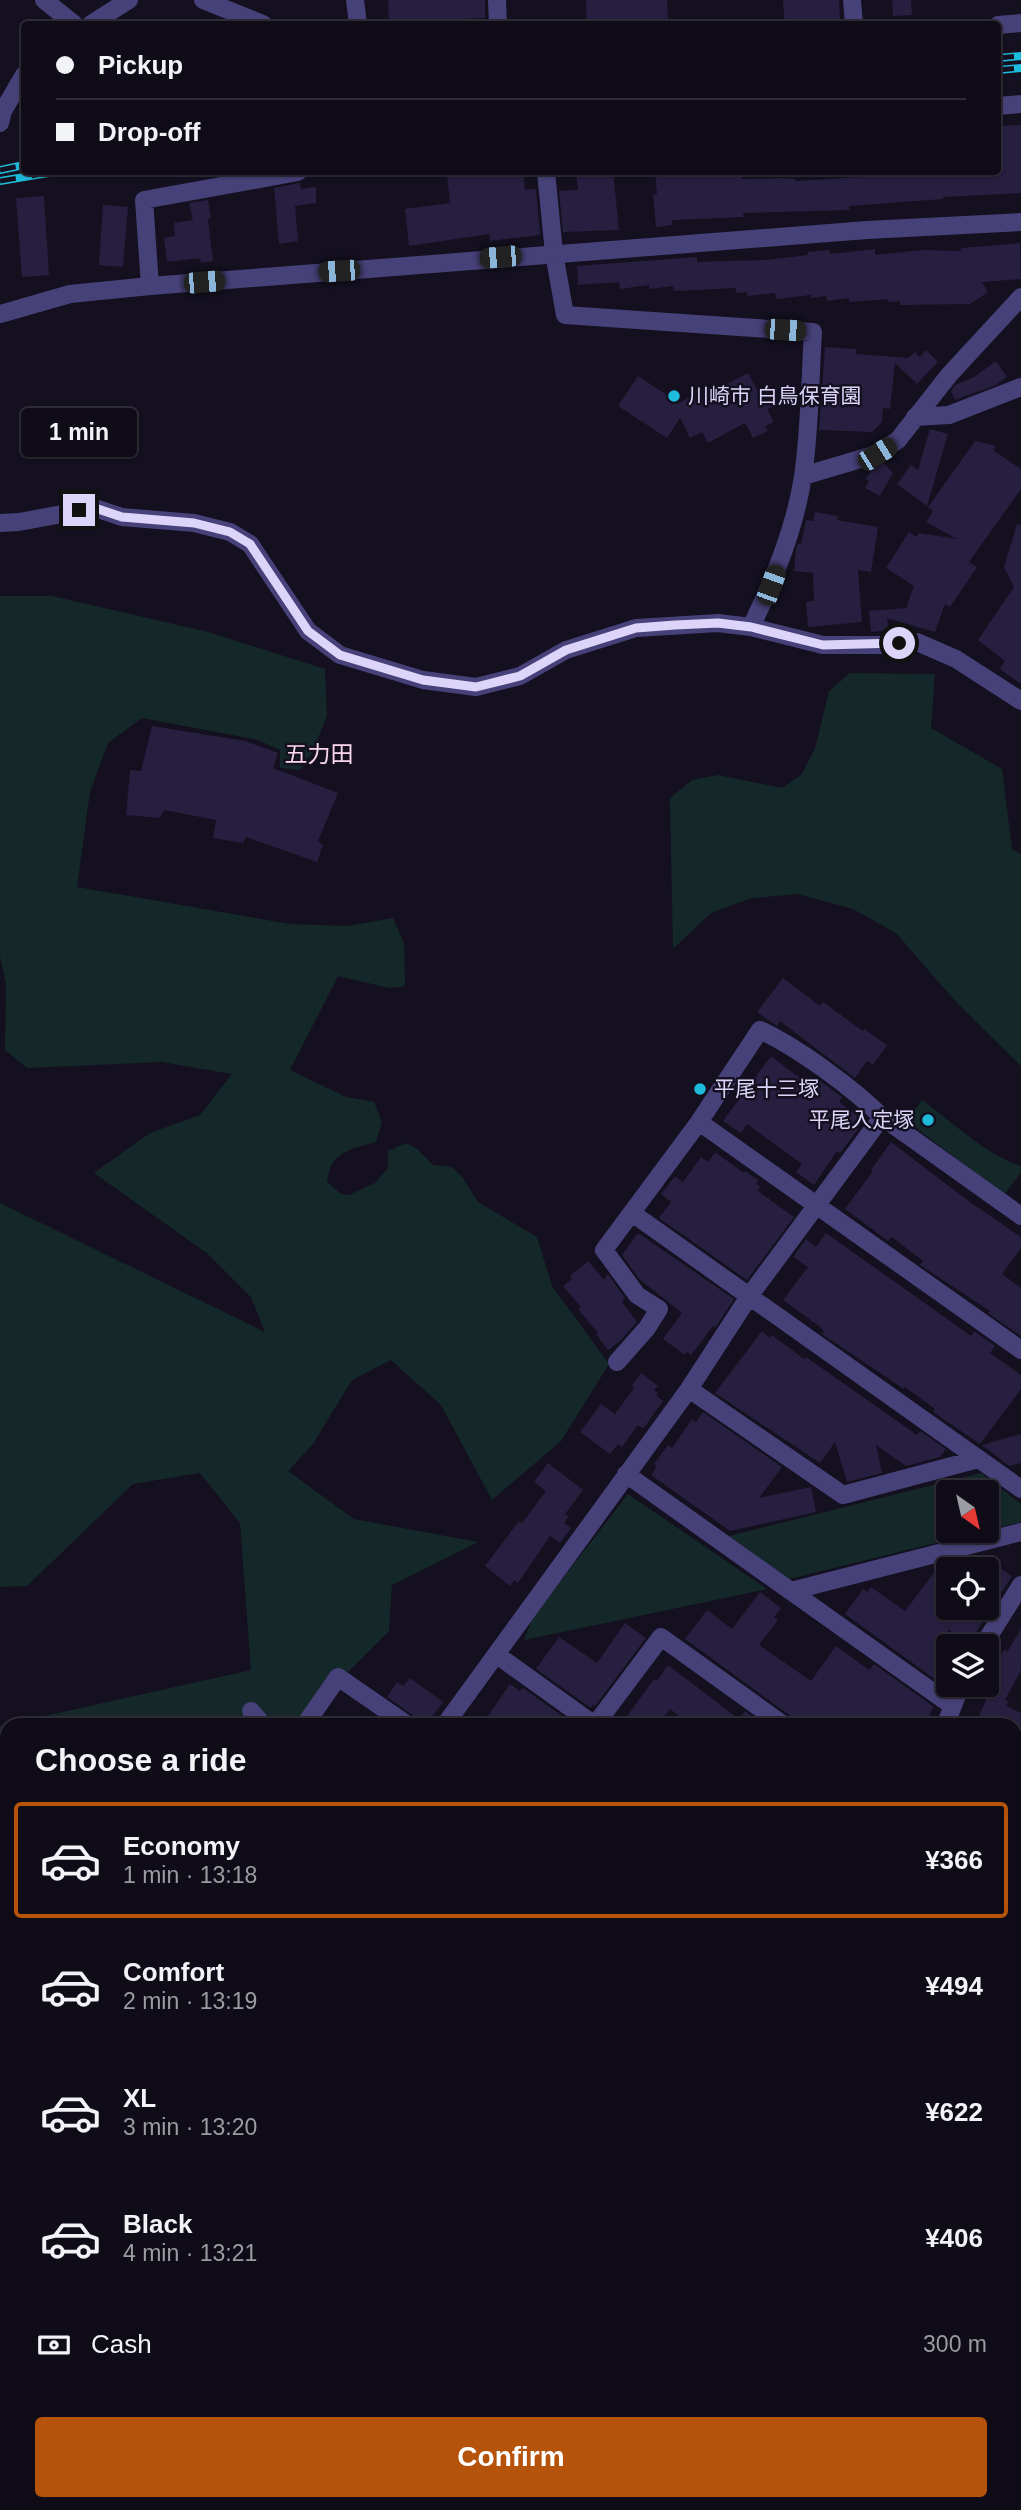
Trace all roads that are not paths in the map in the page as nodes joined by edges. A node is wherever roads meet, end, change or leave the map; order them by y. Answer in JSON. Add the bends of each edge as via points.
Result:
{"nodes":[{"id":1,"x":44,"y":0,"type":"edge"},
{"id":2,"x":129,"y":0,"type":"edge"},
{"id":3,"x":203,"y":0,"type":"edge"},
{"id":4,"x":355,"y":0,"type":"edge"},
{"id":5,"x":497,"y":0,"type":"edge"},
{"id":6,"x":852,"y":0,"type":"edge"},
{"id":7,"x":70,"y":21,"type":"edge"},
{"id":8,"x":96,"y":21,"type":"edge"},
{"id":9,"x":256,"y":21,"type":"edge"},
{"id":10,"x":358,"y":21,"type":"edge"},
{"id":11,"x":498,"y":21,"type":"edge"},
{"id":12,"x":854,"y":21,"type":"edge"},
{"id":13,"x":1021,"y":23,"type":"edge"},
{"id":14,"x":1001,"y":25,"type":"edge"},
{"id":15,"x":21,"y":80,"type":"edge"},
{"id":16,"x":1021,"y":104,"type":"edge"},
{"id":17,"x":1001,"y":106,"type":"edge"},
{"id":18,"x":0,"y":123,"type":"edge"},
{"id":19,"x":282,"y":175,"type":"edge"},
{"id":20,"x":546,"y":175,"type":"edge"},
{"id":21,"x":1021,"y":222,"type":"edge"},
{"id":22,"x":554,"y":253,"type":"junction"},
{"id":23,"x":150,"y":286,"type":"junction"},
{"id":24,"x":1021,"y":297,"type":"edge"},
{"id":25,"x":0,"y":314,"type":"edge"},
{"id":26,"x":1021,"y":387,"type":"edge"},
{"id":27,"x":915,"y":417,"type":"junction"},
{"id":28,"x":803,"y":476,"type":"junction"},
{"id":29,"x":0,"y":523,"type":"edge"},
{"id":30,"x":751,"y":627,"type":"junction"},
{"id":31,"x":1021,"y":701,"type":"edge"},
{"id":32,"x":882,"y":1117,"type":"junction"},
{"id":33,"x":699,"y":1122,"type":"junction"},
{"id":34,"x":817,"y":1204,"type":"junction"},
{"id":35,"x":632,"y":1213,"type":"junction"},
{"id":36,"x":1021,"y":1216,"type":"edge"},
{"id":37,"x":750,"y":1295,"type":"junction"},
{"id":38,"x":1021,"y":1350,"type":"edge"},
{"id":39,"x":617,"y":1362,"type":"dead end"},
{"id":40,"x":689,"y":1389,"type":"junction"},
{"id":41,"x":978,"y":1460,"type":"junction"},
{"id":42,"x":626,"y":1474,"type":"junction"},
{"id":43,"x":1021,"y":1489,"type":"edge"},
{"id":44,"x":1021,"y":1532,"type":"edge"},
{"id":45,"x":1021,"y":1585,"type":"edge"},
{"id":46,"x":790,"y":1591,"type":"junction"},
{"id":47,"x":990,"y":1634,"type":"edge"},
{"id":48,"x":497,"y":1655,"type":"junction"},
{"id":49,"x":955,"y":1697,"type":"edge"},
{"id":50,"x":951,"y":1705,"type":"junction"},
{"id":51,"x":251,"y":1711,"type":"dead end"},
{"id":52,"x":257,"y":1718,"type":"edge"},
{"id":53,"x":310,"y":1718,"type":"edge"},
{"id":54,"x":397,"y":1718,"type":"edge"},
{"id":55,"x":450,"y":1718,"type":"edge"},
{"id":56,"x":585,"y":1718,"type":"edge"},
{"id":57,"x":600,"y":1718,"type":"edge"},
{"id":58,"x":774,"y":1718,"type":"edge"},
{"id":59,"x":947,"y":1718,"type":"edge"}],
"edges":[{"from":1,"to":7,"type":"street"},
{"from":2,"to":8,"type":"street"},
{"from":3,"to":9,"type":"street"},
{"from":4,"to":10,"type":"street"},
{"from":5,"to":11,"type":"street"},
{"from":6,"to":12,"type":"street"},
{"from":13,"to":14,"type":"street"},
{"from":15,"to":18,"type":"street"},
{"from":16,"to":17,"type":"street"},
{"from":19,"to":23,"type":"street","via":[[144,200]]},
{"from":20,"to":22,"type":"street"},
{"from":21,"to":22,"type":"street"},
{"from":22,"to":23,"type":"street"},
{"from":22,"to":28,"type":"street","via":[[565,315],[813,332]]},
{"from":23,"to":25,"type":"street","via":[[70,294]]},
{"from":24,"to":27,"type":"street"},
{"from":26,"to":27,"type":"street","via":[[949,415]]},
{"from":27,"to":28,"type":"street","via":[[898,440],[877,454]]},
{"from":28,"to":30,"type":"street","via":[[789,536]]},
{"from":29,"to":30,"type":"street","via":[[95,508],[122,517],[194,523],[230,532],[250,544],[308,631],[340,655],[423,680],[476,687],[520,676],[566,650],[636,628],[718,623]]},
{"from":30,"to":31,"type":"street","via":[[823,645],[917,642],[956,659]]},
{"from":32,"to":33,"type":"street","via":[[780,1039],[760,1030]]},
{"from":32,"to":34,"type":"street"},
{"from":32,"to":36,"type":"street"},
{"from":33,"to":34,"type":"street"},
{"from":33,"to":35,"type":"street"},
{"from":34,"to":37,"type":"street"},
{"from":34,"to":38,"type":"street"},
{"from":35,"to":37,"type":"street"},
{"from":35,"to":39,"type":"street","via":[[604,1250],[637,1295],[659,1309]]},
{"from":37,"to":40,"type":"street"},
{"from":37,"to":41,"type":"street"},
{"from":40,"to":41,"type":"street","via":[[843,1495]]},
{"from":40,"to":42,"type":"street"},
{"from":41,"to":43,"type":"street"},
{"from":42,"to":46,"type":"street"},
{"from":42,"to":48,"type":"street"},
{"from":44,"to":46,"type":"street"},
{"from":45,"to":47,"type":"street"},
{"from":46,"to":50,"type":"street"},
{"from":48,"to":55,"type":"street"},
{"from":48,"to":56,"type":"street"},
{"from":49,"to":50,"type":"street"},
{"from":50,"to":59,"type":"street"},
{"from":51,"to":52,"type":"street"},
{"from":53,"to":54,"type":"street","via":[[338,1677]]},
{"from":57,"to":58,"type":"street","via":[[661,1637]]}]}
